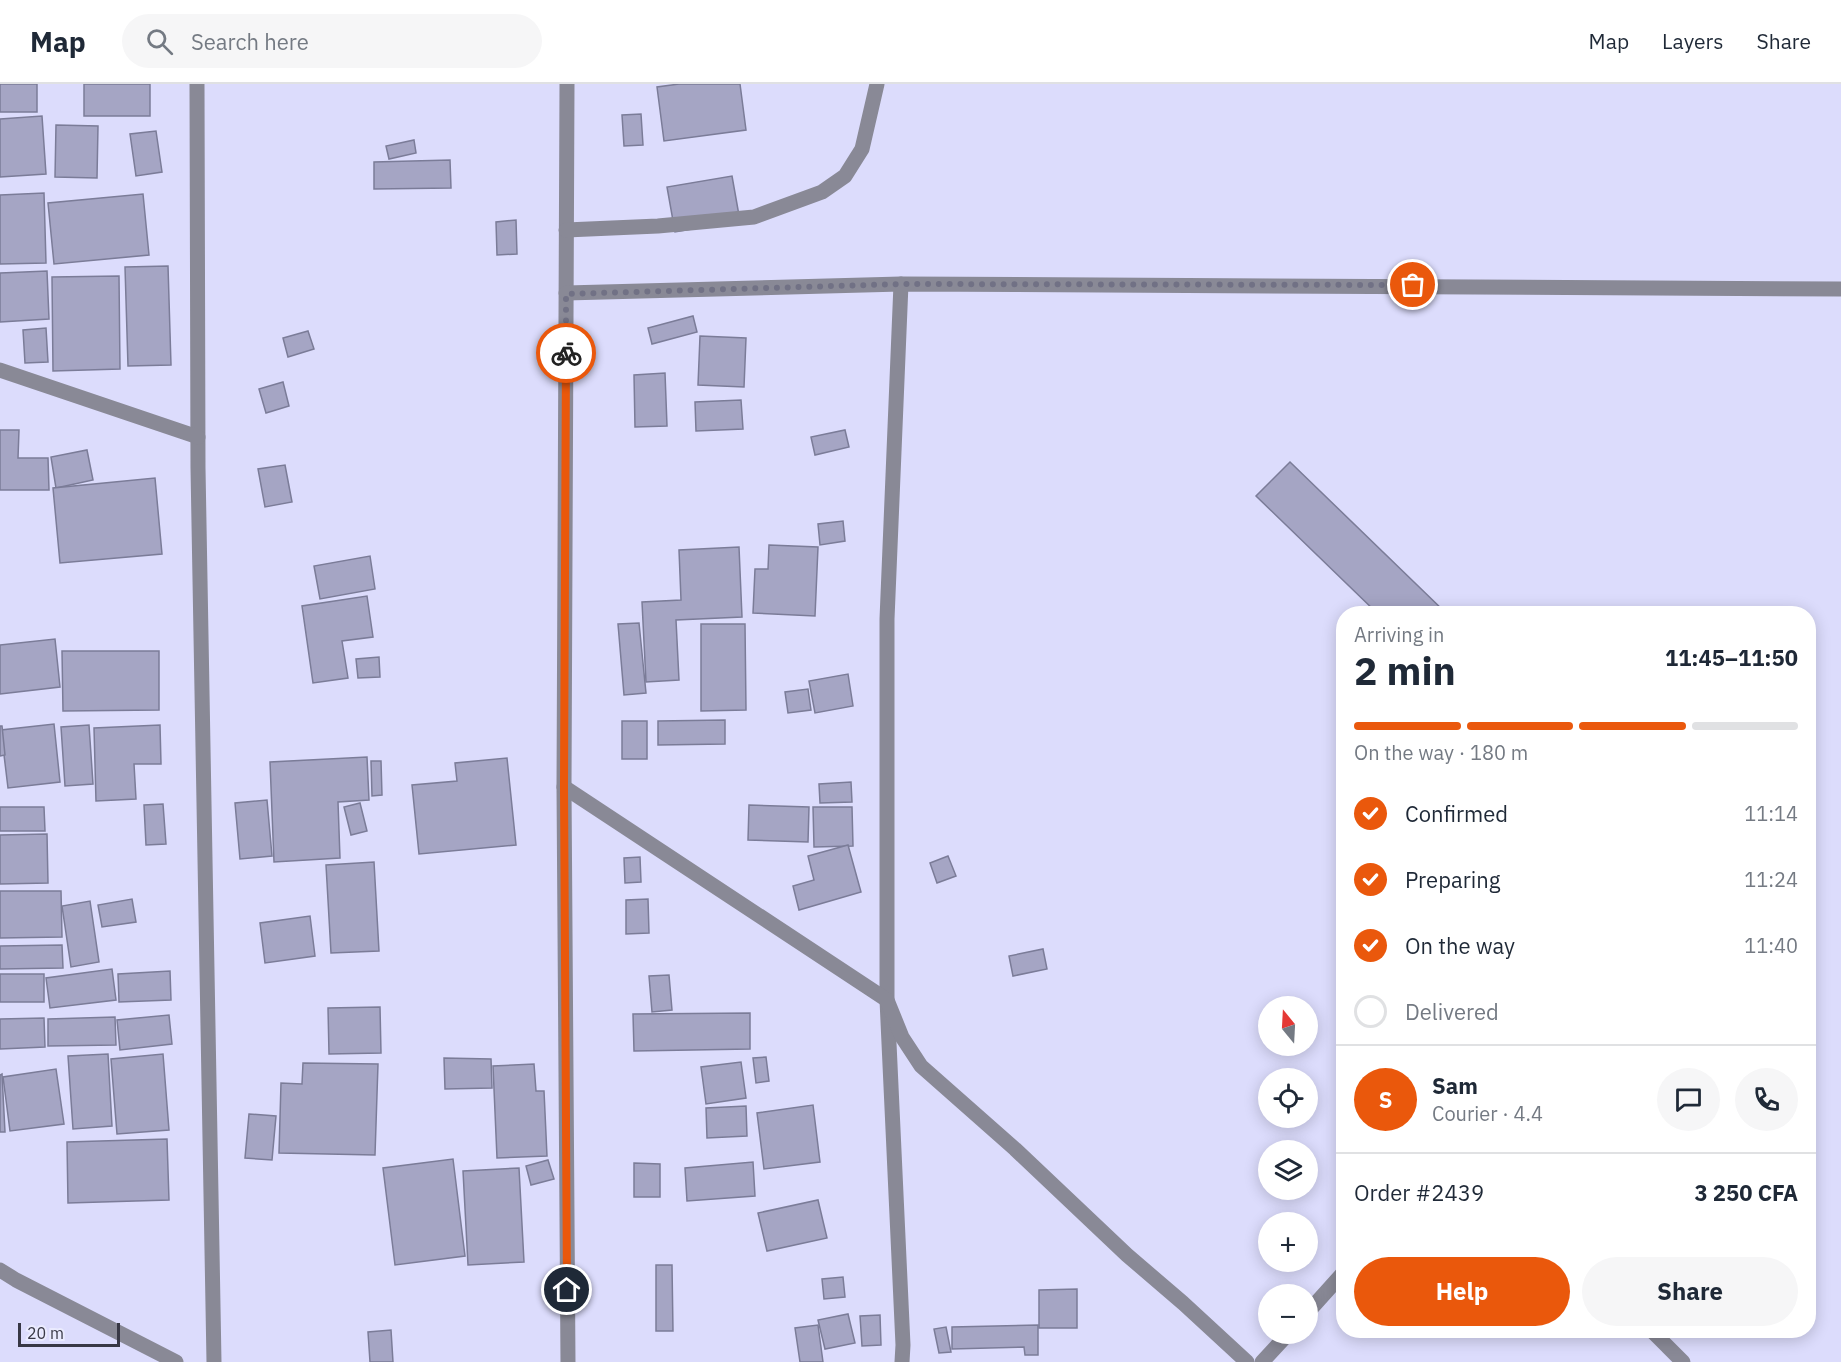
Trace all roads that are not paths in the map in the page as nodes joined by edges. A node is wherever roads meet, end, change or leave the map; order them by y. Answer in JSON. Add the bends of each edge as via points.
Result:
{"nodes":[{"id":1,"x":197,"y":84,"type":"edge"},
{"id":2,"x":567,"y":84,"type":"edge"},
{"id":3,"x":877,"y":84,"type":"edge"},
{"id":4,"x":566,"y":230,"type":"junction"},
{"id":5,"x":901,"y":284,"type":"junction"},
{"id":6,"x":1841,"y":289,"type":"edge"},
{"id":7,"x":566,"y":294,"type":"junction"},
{"id":8,"x":0,"y":370,"type":"edge"},
{"id":9,"x":198,"y":437,"type":"junction"},
{"id":10,"x":564,"y":787,"type":"junction"},
{"id":11,"x":887,"y":1000,"type":"junction"},
{"id":12,"x":0,"y":1270,"type":"edge"},
{"id":13,"x":1336,"y":1281,"type":"edge"},
{"id":14,"x":1318,"y":1301,"type":"edge"},
{"id":15,"x":1659,"y":1338,"type":"edge"},
{"id":16,"x":1279,"y":1344,"type":"edge"},
{"id":17,"x":176,"y":1362,"type":"edge"},
{"id":18,"x":214,"y":1362,"type":"edge"},
{"id":19,"x":568,"y":1362,"type":"edge"},
{"id":20,"x":902,"y":1362,"type":"edge"},
{"id":21,"x":1247,"y":1362,"type":"edge"},
{"id":22,"x":1262,"y":1362,"type":"edge"},
{"id":23,"x":1683,"y":1362,"type":"edge"}],
"edges":[{"from":1,"to":9,"type":"street"},
{"from":2,"to":4,"type":"street"},
{"from":3,"to":4,"type":"street","via":[[862,149],[845,176],[822,192],[754,217]]},
{"from":4,"to":7,"type":"street"},
{"from":5,"to":6,"type":"street"},
{"from":5,"to":7,"type":"street"},
{"from":5,"to":11,"type":"street","via":[[887,619]]},
{"from":7,"to":10,"type":"street"},
{"from":8,"to":9,"type":"street"},
{"from":9,"to":18,"type":"street"},
{"from":10,"to":11,"type":"street"},
{"from":10,"to":19,"type":"street"},
{"from":11,"to":20,"type":"street"},
{"from":11,"to":21,"type":"street","via":[[902,1037],[921,1066]]},
{"from":12,"to":17,"type":"street"},
{"from":13,"to":14,"type":"street"},
{"from":15,"to":23,"type":"street"},
{"from":16,"to":22,"type":"street"}]}
